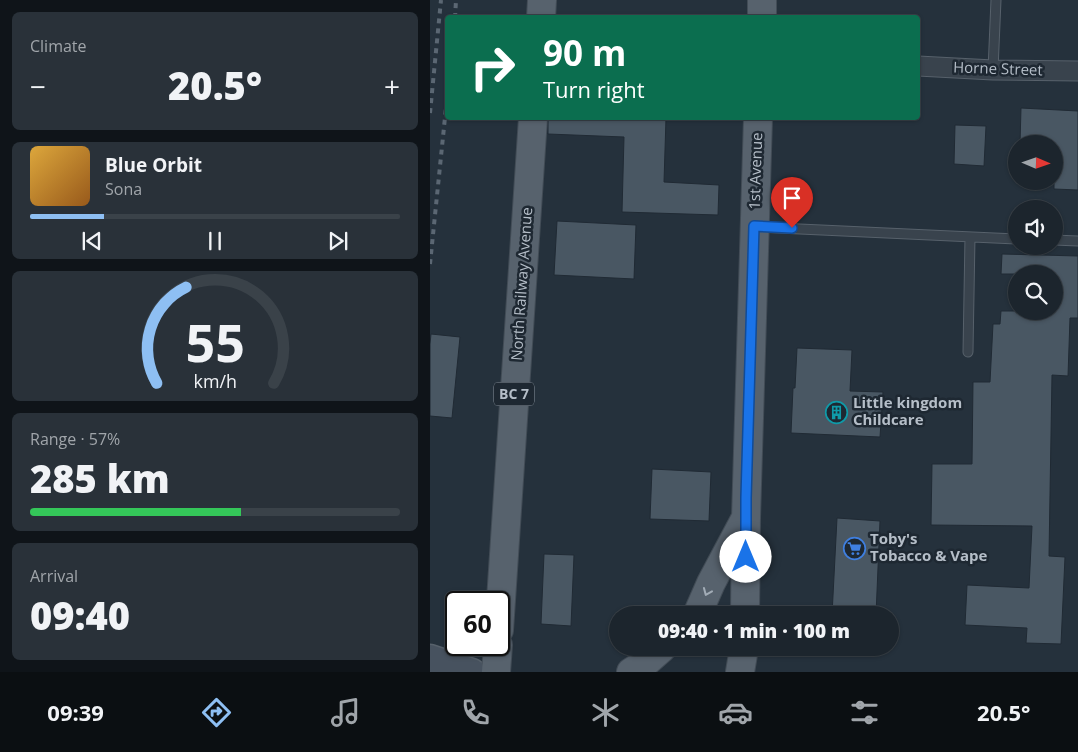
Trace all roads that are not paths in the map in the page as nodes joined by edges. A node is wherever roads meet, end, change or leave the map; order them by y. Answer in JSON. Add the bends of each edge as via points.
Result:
{"nodes":[{"id":1,"x":542,"y":0,"type":"edge"},
{"id":2,"x":762,"y":0,"type":"edge"},
{"id":3,"x":996,"y":0,"type":"edge"},
{"id":4,"x":541,"y":15,"type":"edge"},
{"id":5,"x":762,"y":15,"type":"edge"},
{"id":6,"x":920,"y":66,"type":"edge"},
{"id":7,"x":993,"y":70,"type":"junction"},
{"id":8,"x":1078,"y":71,"type":"edge"},
{"id":9,"x":533,"y":120,"type":"edge"},
{"id":10,"x":758,"y":120,"type":"edge"},
{"id":11,"x":754,"y":226,"type":"junction"},
{"id":12,"x":970,"y":237,"type":"junction"},
{"id":13,"x":1008,"y":239,"type":"edge"},
{"id":14,"x":1063,"y":241,"type":"edge"},
{"id":15,"x":1078,"y":242,"type":"edge"},
{"id":16,"x":968,"y":352,"type":"dead end"},
{"id":17,"x":746,"y":518,"type":"junction"},
{"id":18,"x":502,"y":591,"type":"edge"},
{"id":19,"x":701,"y":606,"type":"edge"},
{"id":20,"x":746,"y":606,"type":"edge"},
{"id":21,"x":497,"y":656,"type":"edge"},
{"id":22,"x":653,"y":656,"type":"edge"},
{"id":23,"x":743,"y":656,"type":"edge"},
{"id":24,"x":430,"y":658,"type":"edge"},
{"id":25,"x":472,"y":672,"type":"edge"},
{"id":26,"x":496,"y":672,"type":"edge"},
{"id":27,"x":631,"y":672,"type":"edge"},
{"id":28,"x":740,"y":672,"type":"edge"}],
"edges":[{"from":1,"to":4,"type":"main road"},
{"from":2,"to":5,"type":"main road"},
{"from":3,"to":7,"type":"lane"},
{"from":6,"to":7,"type":"street","name":"Horne Street"},
{"from":7,"to":8,"type":"street","name":"Horne Street"},
{"from":9,"to":18,"type":"main road","name":"North Railway Avenue","number":"BC 7"},
{"from":10,"to":11,"type":"main road","name":"1st Avenue"},
{"from":11,"to":12,"type":"lane"},
{"from":11,"to":17,"type":"main road","name":"1st Avenue"},
{"from":12,"to":13,"type":"lane"},
{"from":12,"to":16,"type":"lane"},
{"from":14,"to":15,"type":"lane"},
{"from":17,"to":19,"type":"main road","one_way":true},
{"from":17,"to":20,"type":"main road","name":"1st Avenue"},
{"from":21,"to":26,"type":"main road"},
{"from":22,"to":27,"type":"main road"},
{"from":23,"to":28,"type":"main road"},
{"from":24,"to":25,"type":"main road"}]}
